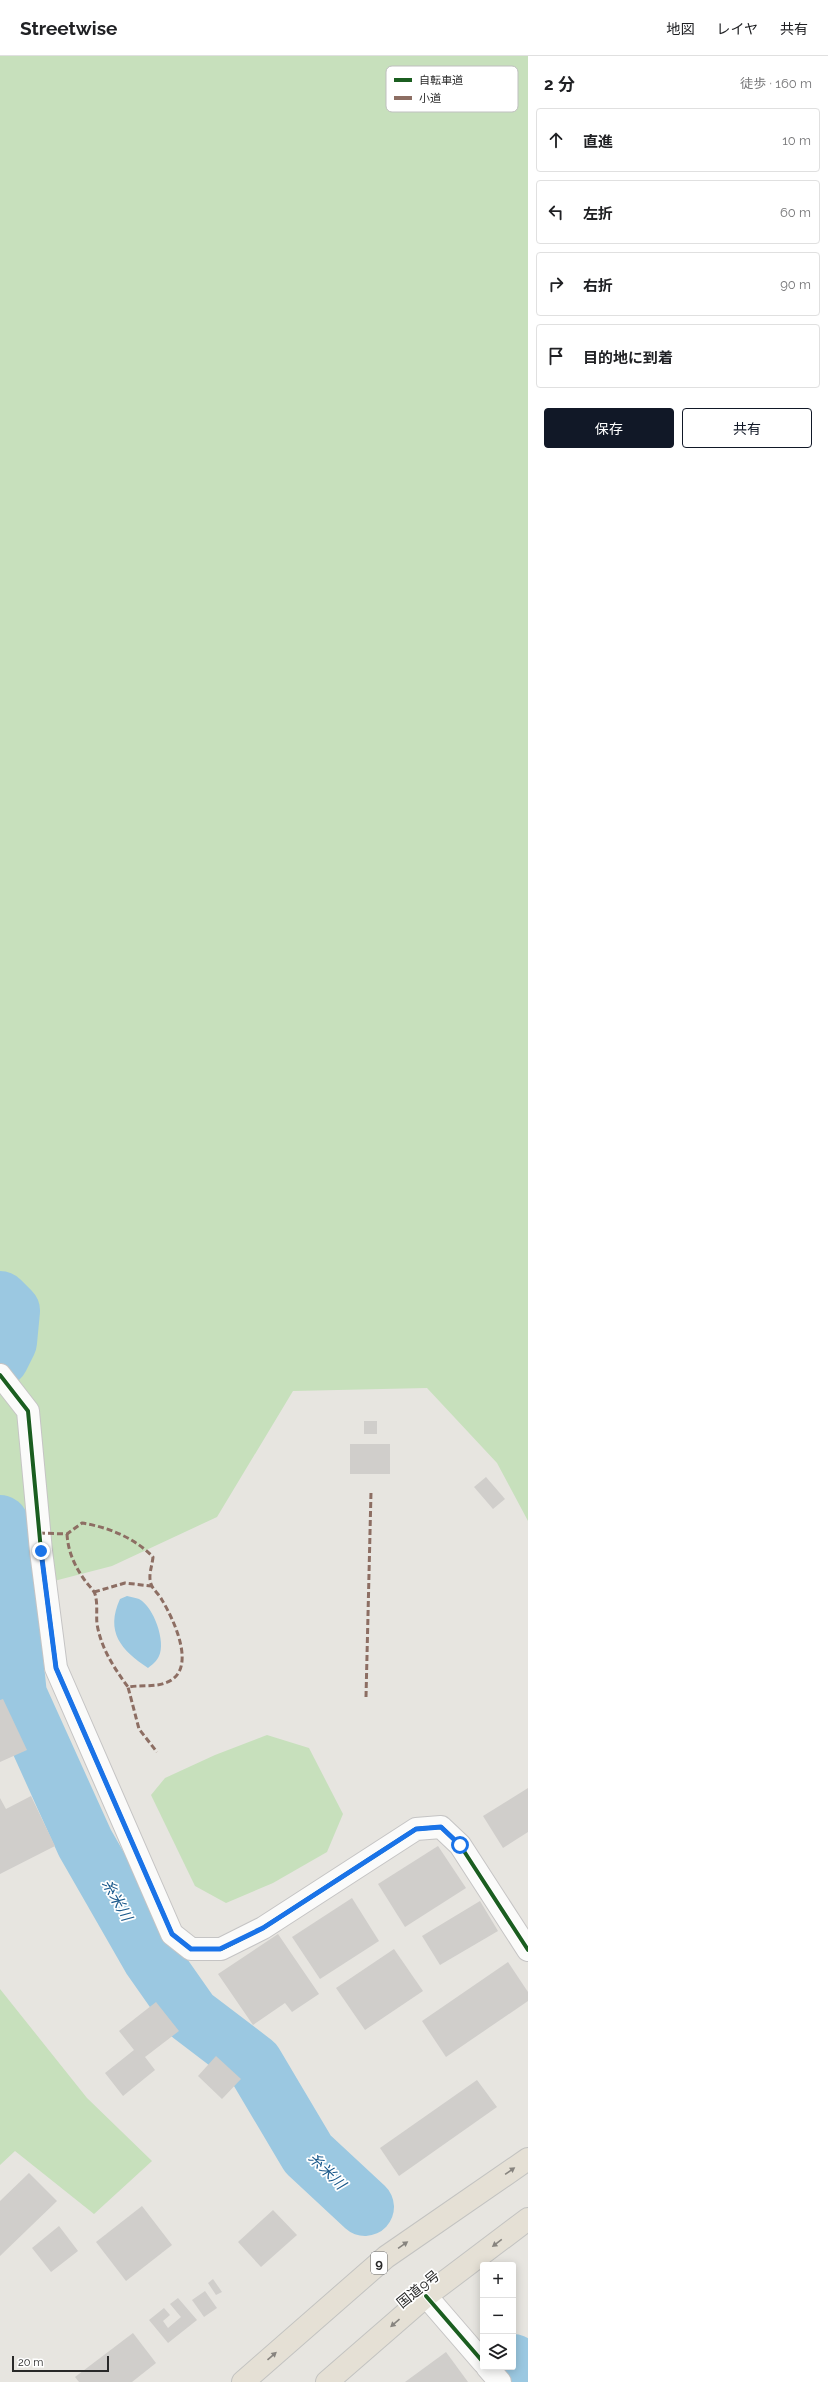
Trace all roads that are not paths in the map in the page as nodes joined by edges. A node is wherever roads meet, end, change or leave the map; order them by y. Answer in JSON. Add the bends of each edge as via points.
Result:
{"nodes":[{"id":1,"x":0,"y":1375,"type":"edge"},
{"id":2,"x":528,"y":1950,"type":"edge"},
{"id":3,"x":528,"y":2159,"type":"edge"},
{"id":4,"x":528,"y":2219,"type":"edge"},
{"id":5,"x":426,"y":2296,"type":"junction"},
{"id":6,"x":480,"y":2359,"type":"edge"},
{"id":7,"x":490,"y":2370,"type":"edge"},
{"id":8,"x":242,"y":2382,"type":"edge"},
{"id":9,"x":327,"y":2382,"type":"edge"},
{"id":10,"x":500,"y":2382,"type":"edge"}],
"edges":[{"from":1,"to":2,"type":"street","via":[[28,1412],[41,1551],[56,1668],[172,1934],[191,1949],[220,1949],[263,1928],[416,1829],[441,1827],[460,1845]]},
{"from":8,"to":3,"type":"highway","number":"9","one_way":true,"via":[[386,2257]]},
{"from":4,"to":5,"type":"highway","name":"国道9号","one_way":true},
{"from":5,"to":6,"type":"street"},
{"from":5,"to":9,"type":"highway","name":"国道9号","one_way":true},
{"from":7,"to":10,"type":"street"}]}
